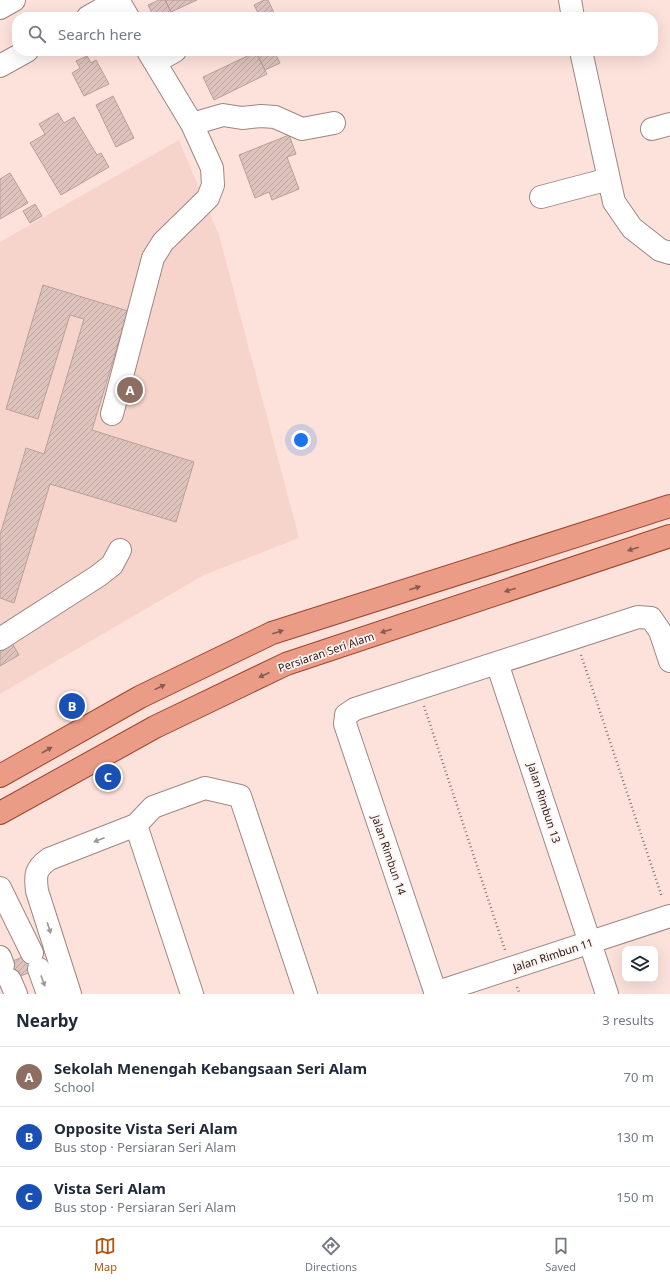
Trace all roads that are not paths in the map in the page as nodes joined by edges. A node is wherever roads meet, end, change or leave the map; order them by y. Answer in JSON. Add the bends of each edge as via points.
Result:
{"nodes":[{"id":1,"x":14,"y":0,"type":"edge"},
{"id":2,"x":118,"y":0,"type":"edge"},
{"id":3,"x":570,"y":0,"type":"edge"},
{"id":4,"x":0,"y":8,"type":"edge"},
{"id":5,"x":97,"y":12,"type":"edge"},
{"id":6,"x":125,"y":12,"type":"edge"},
{"id":7,"x":572,"y":12,"type":"edge"},
{"id":8,"x":18,"y":56,"type":"edge"},
{"id":9,"x":582,"y":56,"type":"edge"},
{"id":10,"x":151,"y":57,"type":"edge"},
{"id":11,"x":0,"y":66,"type":"edge"},
{"id":12,"x":334,"y":123,"type":"dead end"},
{"id":13,"x":192,"y":124,"type":"junction"},
{"id":14,"x":609,"y":179,"type":"junction"},
{"id":15,"x":541,"y":197,"type":"dead end"},
{"id":16,"x":670,"y":253,"type":"edge"},
{"id":17,"x":112,"y":414,"type":"dead end"},
{"id":18,"x":670,"y":506,"type":"edge"},
{"id":19,"x":670,"y":536,"type":"edge"},
{"id":20,"x":120,"y":550,"type":"dead end"},
{"id":21,"x":0,"y":639,"type":"edge"},
{"id":22,"x":670,"y":662,"type":"edge"},
{"id":23,"x":497,"y":663,"type":"junction"},
{"id":24,"x":4,"y":772,"type":"edge"},
{"id":25,"x":0,"y":813,"type":"edge"},
{"id":26,"x":136,"y":825,"type":"junction"},
{"id":27,"x":0,"y":888,"type":"edge"},
{"id":28,"x":669,"y":917,"type":"edge"},
{"id":29,"x":590,"y":942,"type":"junction"},
{"id":30,"x":48,"y":994,"type":"edge"},
{"id":31,"x":70,"y":994,"type":"edge"},
{"id":32,"x":192,"y":994,"type":"edge"},
{"id":33,"x":306,"y":994,"type":"edge"},
{"id":34,"x":435,"y":994,"type":"edge"},
{"id":35,"x":608,"y":994,"type":"edge"}],
"edges":[{"from":1,"to":4,"type":"street"},
{"from":2,"to":5,"type":"street"},
{"from":2,"to":6,"type":"street"},
{"from":3,"to":7,"type":"street"},
{"from":8,"to":11,"type":"street"},
{"from":9,"to":14,"type":"street"},
{"from":10,"to":13,"type":"street"},
{"from":12,"to":13,"type":"street","via":[[302,129],[275,117],[242,118],[223,115]]},
{"from":13,"to":17,"type":"street","via":[[212,168],[213,185],[208,198],[163,242],[153,258]]},
{"from":14,"to":15,"type":"street"},
{"from":14,"to":16,"type":"street","via":[[614,202],[632,228],[660,250]]},
{"from":24,"to":18,"type":"main road","one_way":true,"via":[[140,697],[272,633]]},
{"from":19,"to":25,"type":"main road","name":"Persiaran Seri Alam","one_way":true,"via":[[286,664],[155,727]]},
{"from":20,"to":21,"type":"street","via":[[112,566]]},
{"from":22,"to":23,"type":"street","via":[[660,631],[651,618],[638,617]]},
{"from":23,"to":29,"type":"street","name":"Jalan Rimbun 13"},
{"from":23,"to":34,"type":"street","name":"Jalan Rimbun 14","via":[[355,709],[346,715],[345,724]]},
{"from":26,"to":31,"type":"street","one_way":true,"via":[[49,859],[36,873],[37,891]]},
{"from":26,"to":32,"type":"street"},
{"from":26,"to":33,"type":"street","via":[[153,807],[205,788],[240,796]]},
{"from":27,"to":30,"type":"street","one_way":true},
{"from":28,"to":29,"type":"street","name":"Jalan Rimbun 11"},
{"from":29,"to":34,"type":"street","name":"Jalan Rimbun 11"},
{"from":29,"to":35,"type":"street","name":"Jalan Rimbun 13"}]}
